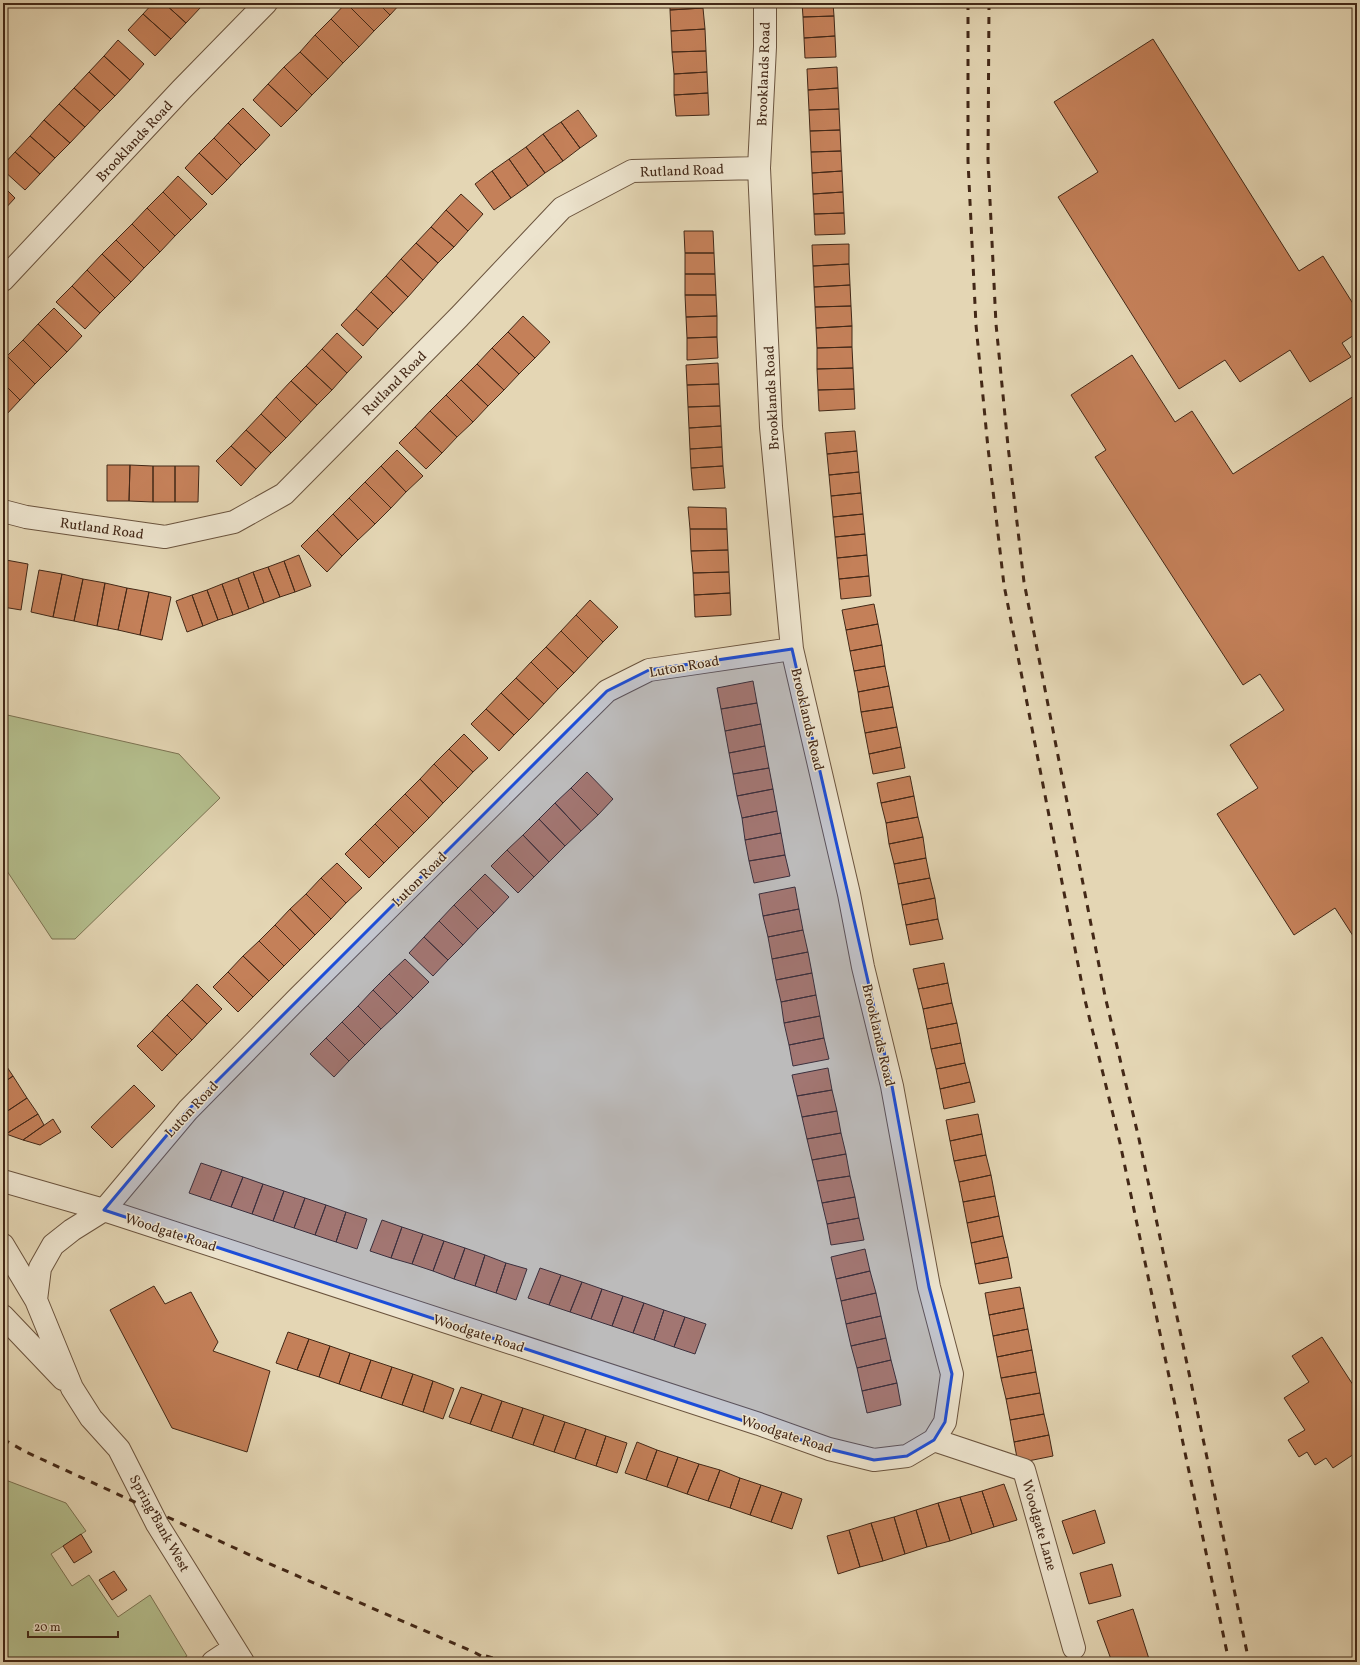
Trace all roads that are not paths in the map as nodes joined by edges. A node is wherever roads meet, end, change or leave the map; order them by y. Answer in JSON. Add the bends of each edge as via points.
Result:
{"nodes":[{"id":1,"x":266,"y":3,"type":"edge"},
{"id":2,"x":765,"y":3,"type":"edge"},
{"id":3,"x":759,"y":168,"type":"junction"},
{"id":4,"x":3,"y":280,"type":"edge"},
{"id":5,"x":3,"y":511,"type":"edge"},
{"id":6,"x":792,"y":649,"type":"junction"},
{"id":7,"x":3,"y":1181,"type":"edge"},
{"id":8,"x":104,"y":1210,"type":"junction"},
{"id":9,"x":3,"y":1245,"type":"edge"},
{"id":10,"x":36,"y":1300,"type":"junction"},
{"id":11,"x":3,"y":1316,"type":"edge"},
{"id":12,"x":72,"y":1388,"type":"junction"},
{"id":13,"x":940,"y":1431,"type":"junction"},
{"id":14,"x":1074,"y":1648,"type":"dead end"},
{"id":15,"x":241,"y":1658,"type":"edge"},
{"id":16,"x":213,"y":1662,"type":"edge"}],
"edges":[{"from":1,"to":4,"type":"street","name":"Brooklands Road"},
{"from":2,"to":3,"type":"street","name":"Brooklands Road"},
{"from":3,"to":5,"type":"street","name":"Rutland Road","via":[[632,171],[562,208],[459,317],[284,494],[234,522],[165,538],[26,517]]},
{"from":3,"to":6,"type":"street","name":"Brooklands Road","via":[[771,427]]},
{"from":6,"to":8,"type":"street","name":"Luton Road","via":[[649,670],[607,691],[188,1110]]},
{"from":6,"to":13,"type":"street","name":"Brooklands Road","via":[[892,1086],[929,1287],[952,1374]]},
{"from":7,"to":8,"type":"street","name":"Woodgate Road"},
{"from":8,"to":10,"type":"street","name":"Luton Road","via":[[53,1245],[40,1268]]},
{"from":8,"to":13,"type":"street","name":"Woodgate Road","via":[[829,1448],[874,1460],[906,1456]]},
{"from":9,"to":10,"type":"street","name":"Spring Bank West"},
{"from":10,"to":12,"type":"street","name":"Spring Bank West"},
{"from":11,"to":12,"type":"street","name":"Spring Bank West"},
{"from":12,"to":15,"type":"street","name":"Spring Bank West","via":[[91,1418],[119,1449],[157,1524]]},
{"from":13,"to":14,"type":"street","name":"Woodgate Lane","via":[[1024,1470]]},
{"from":15,"to":16,"type":"street"}]}
